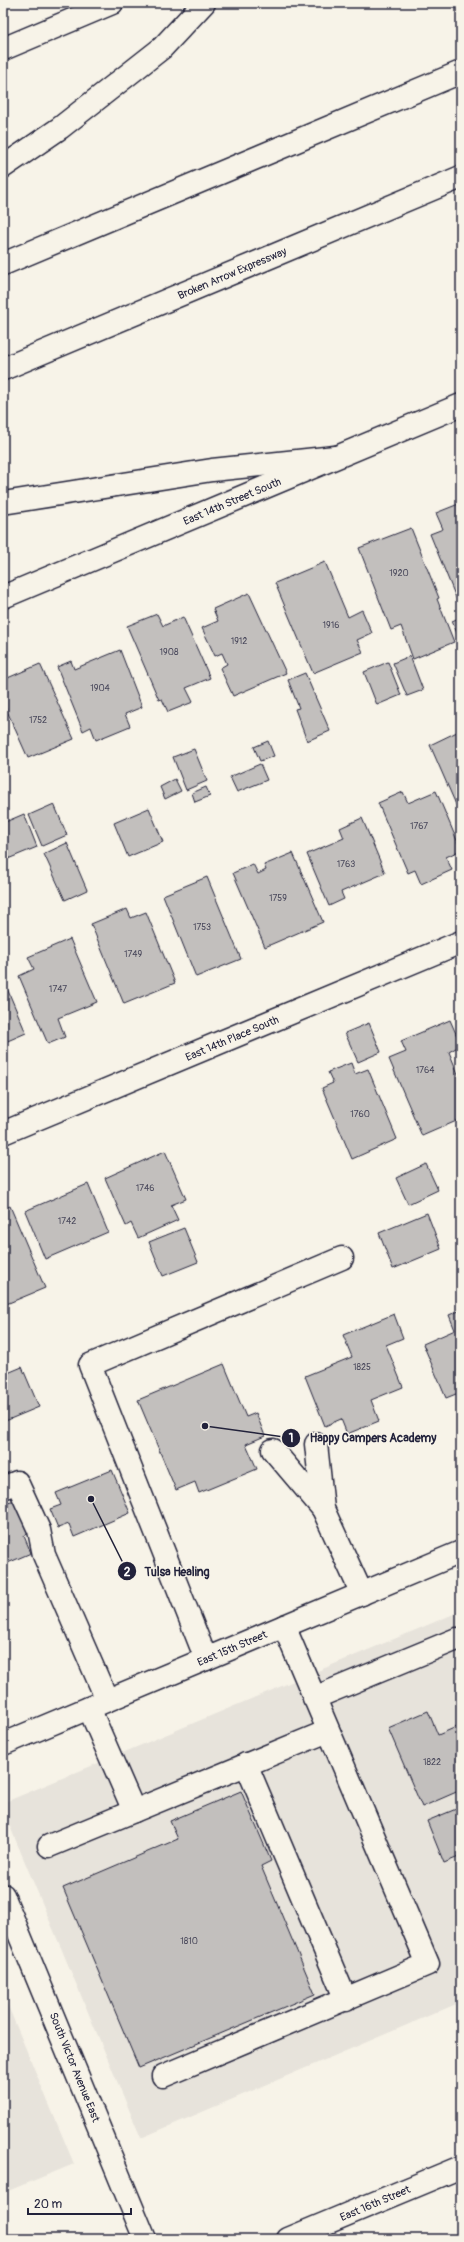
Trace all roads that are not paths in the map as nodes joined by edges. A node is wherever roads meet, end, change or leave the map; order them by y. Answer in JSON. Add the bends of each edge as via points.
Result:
{"nodes":[{"id":1,"x":112,"y":3,"type":"edge"},
{"id":2,"x":204,"y":3,"type":"edge"},
{"id":3,"x":3,"y":49,"type":"edge"},
{"id":4,"x":461,"y":72,"type":"edge"},
{"id":5,"x":3,"y":167,"type":"edge"},
{"id":6,"x":461,"y":177,"type":"edge"},
{"id":7,"x":3,"y":264,"type":"edge"},
{"id":8,"x":3,"y":369,"type":"edge"},
{"id":9,"x":461,"y":405,"type":"edge"},
{"id":10,"x":335,"y":457,"type":"junction"},
{"id":11,"x":3,"y":503,"type":"edge"},
{"id":12,"x":3,"y":597,"type":"edge"},
{"id":13,"x":461,"y":942,"type":"edge"},
{"id":14,"x":3,"y":1133,"type":"edge"},
{"id":15,"x":342,"y":1258,"type":"dead end"},
{"id":16,"x":316,"y":1444,"type":"dead end"},
{"id":17,"x":273,"y":1450,"type":"dead end"},
{"id":18,"x":3,"y":1488,"type":"edge"},
{"id":19,"x":323,"y":1509,"type":"junction"},
{"id":20,"x":461,"y":1552,"type":"edge"},
{"id":21,"x":362,"y":1594,"type":"junction"},
{"id":22,"x":284,"y":1626,"type":"junction"},
{"id":23,"x":457,"y":1639,"type":"dead end"},
{"id":24,"x":206,"y":1659,"type":"junction"},
{"id":25,"x":314,"y":1698,"type":"junction"},
{"id":26,"x":98,"y":1704,"type":"junction"},
{"id":27,"x":328,"y":1731,"type":"junction"},
{"id":28,"x":5,"y":1738,"type":"edge"},
{"id":29,"x":246,"y":1764,"type":"junction"},
{"id":30,"x":134,"y":1811,"type":"junction"},
{"id":31,"x":49,"y":1846,"type":"dead end"},
{"id":32,"x":3,"y":1895,"type":"edge"},
{"id":33,"x":346,"y":2000,"type":"junction"},
{"id":34,"x":163,"y":2076,"type":"dead end"},
{"id":35,"x":461,"y":2167,"type":"edge"},
{"id":36,"x":145,"y":2239,"type":"edge"},
{"id":37,"x":288,"y":2239,"type":"edge"}],
"edges":[{"from":1,"to":3,"type":"main road"},
{"from":2,"to":5,"type":"main road","via":[[162,48],[60,128]]},
{"from":4,"to":7,"type":"main road"},
{"from":6,"to":8,"type":"main road","name":"Broken Arrow Expressway"},
{"from":9,"to":10,"type":"main road","name":"East 14th Street South"},
{"from":10,"to":11,"type":"main road","via":[[212,470]]},
{"from":10,"to":12,"type":"main road","name":"East 14th Street South"},
{"from":13,"to":14,"type":"main road","name":"East 14th Place South"},
{"from":15,"to":24,"type":"main road","via":[[90,1365]]},
{"from":16,"to":19,"type":"main road"},
{"from":17,"to":19,"type":"main road"},
{"from":18,"to":26,"type":"main road","via":[[17,1482],[39,1530],[44,1555]]},
{"from":19,"to":21,"type":"main road"},
{"from":20,"to":21,"type":"main road","name":"East 15th Street"},
{"from":21,"to":22,"type":"main road","name":"East 15th Street"},
{"from":22,"to":24,"type":"main road","name":"East 15th Street"},
{"from":22,"to":25,"type":"main road"},
{"from":23,"to":25,"type":"main road"},
{"from":24,"to":26,"type":"main road","name":"East 15th Street"},
{"from":25,"to":27,"type":"main road"},
{"from":26,"to":28,"type":"main road","name":"East 15th Street"},
{"from":26,"to":30,"type":"main road"},
{"from":27,"to":29,"type":"main road"},
{"from":27,"to":33,"type":"main road","via":[[428,1964]]},
{"from":29,"to":30,"type":"main road"},
{"from":29,"to":33,"type":"main road"},
{"from":30,"to":31,"type":"main road"},
{"from":32,"to":36,"type":"main road","name":"South Victor Avenue East"},
{"from":33,"to":34,"type":"main road"},
{"from":35,"to":37,"type":"main road","name":"East 16th Street"}]}
